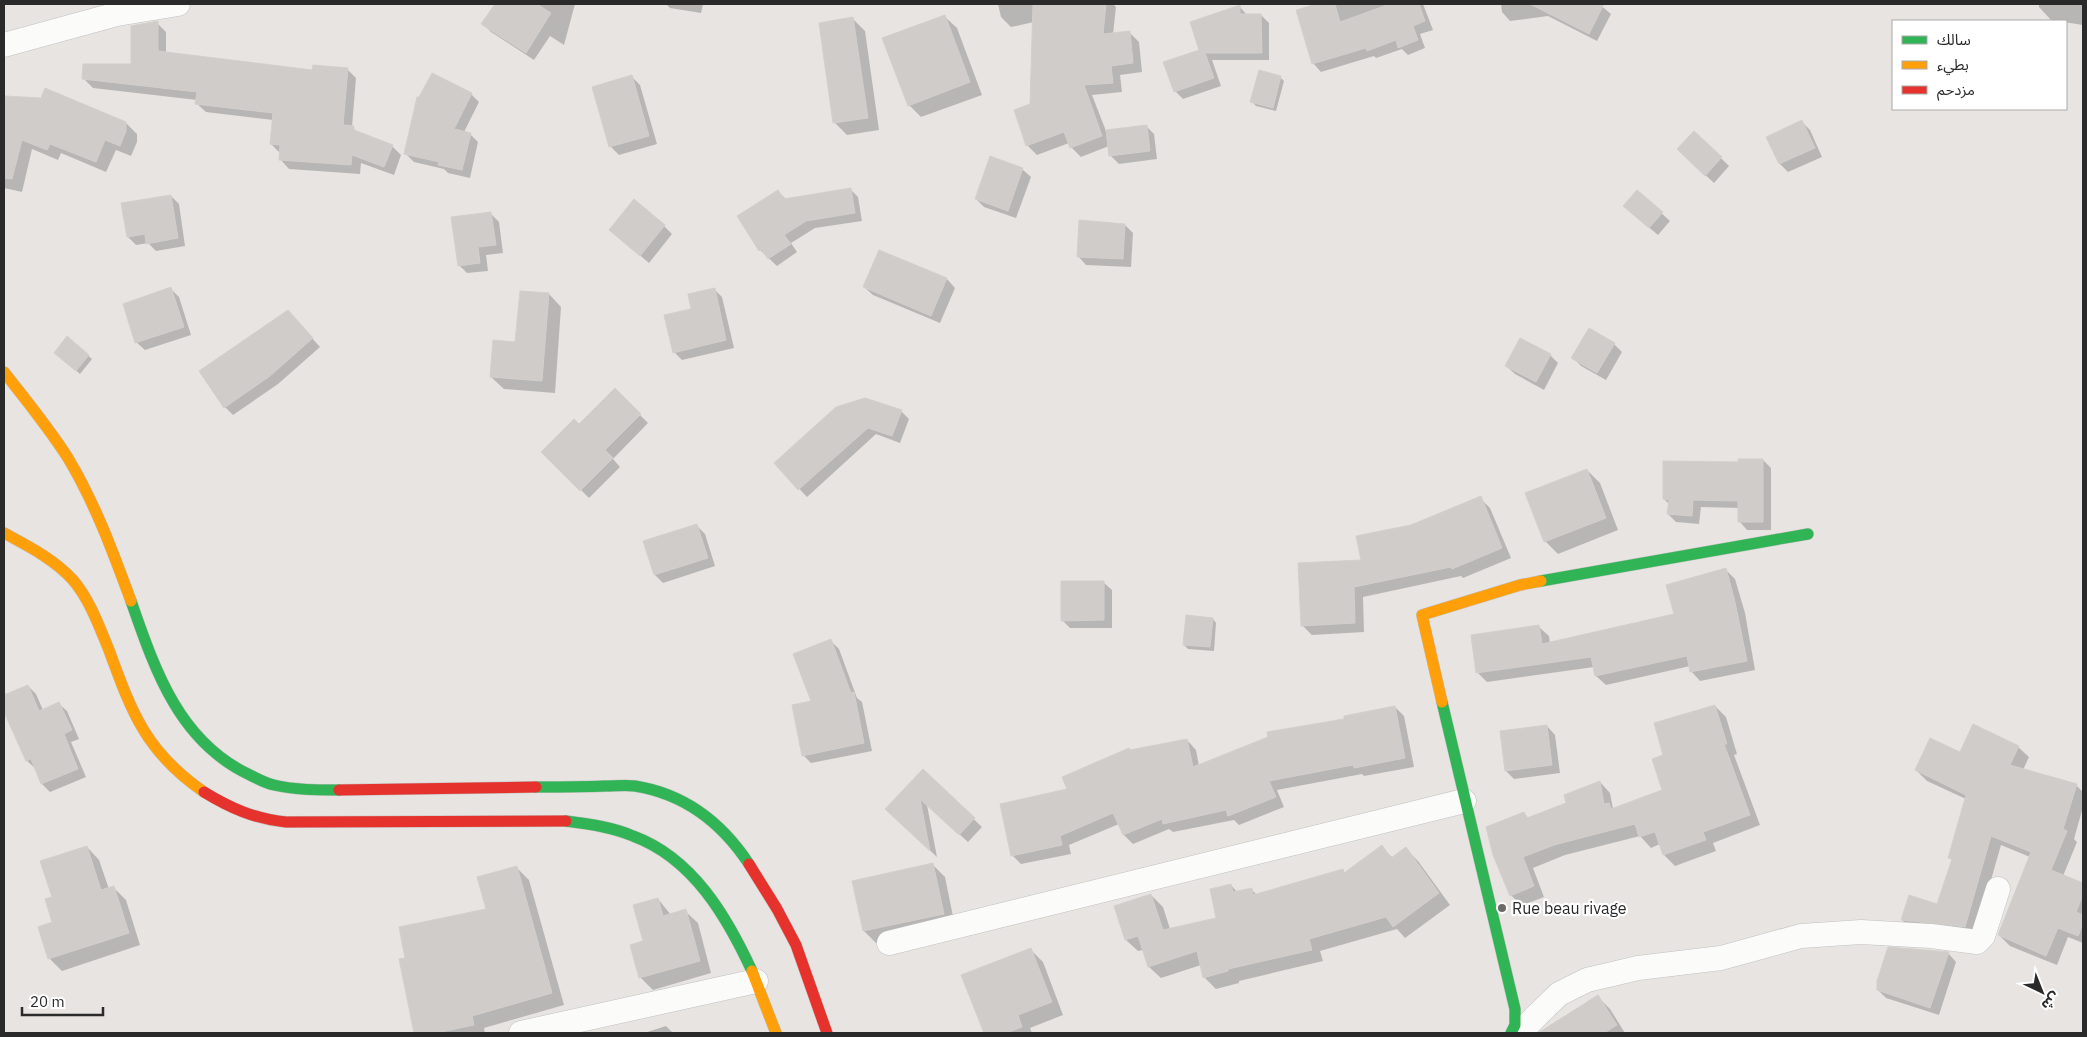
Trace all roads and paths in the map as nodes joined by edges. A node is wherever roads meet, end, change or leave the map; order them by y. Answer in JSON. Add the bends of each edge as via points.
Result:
{"nodes":[{"id":1,"x":178,"y":4,"type":"edge"},
{"id":2,"x":4,"y":45,"type":"edge"},
{"id":3,"x":4,"y":372,"type":"edge"},
{"id":4,"x":4,"y":533,"type":"edge"},
{"id":5,"x":1808,"y":534,"type":"dead end"},
{"id":6,"x":1464,"y":801,"type":"junction"},
{"id":7,"x":1998,"y":889,"type":"dead end"},
{"id":8,"x":889,"y":942,"type":"dead end"},
{"id":9,"x":756,"y":981,"type":"junction"},
{"id":10,"x":521,"y":1033,"type":"edge"},
{"id":11,"x":776,"y":1033,"type":"edge"},
{"id":12,"x":827,"y":1033,"type":"edge"},
{"id":13,"x":1511,"y":1033,"type":"edge"},
{"id":14,"x":1519,"y":1033,"type":"edge"}],
"edges":[{"from":1,"to":2,"type":"street","via":[[117,14]]},
{"from":3,"to":12,"type":"main road","via":[[67,458],[102,525],[160,681],[174,708],[194,736],[218,756],[242,772],[268,783],[312,790],[634,786],[677,798],[721,828],[767,892],[807,973]]},
{"from":4,"to":9,"type":"main road","via":[[45,556],[74,581],[95,618],[134,716],[145,733],[173,766],[227,806],[256,817],[286,822],[557,820],[622,831],[663,851],[695,879],[722,914]]},
{"from":5,"to":6,"type":"main road","via":[[1520,584],[1422,615]]},
{"from":6,"to":8,"type":"street"},
{"from":6,"to":13,"type":"main road","via":[[1516,1009]]},
{"from":7,"to":14,"type":"street","via":[[1983,936],[1977,942],[1861,932],[1801,936],[1721,958],[1638,968],[1586,980],[1559,994]]},
{"from":9,"to":10,"type":"street"},
{"from":9,"to":11,"type":"main road"}]}
